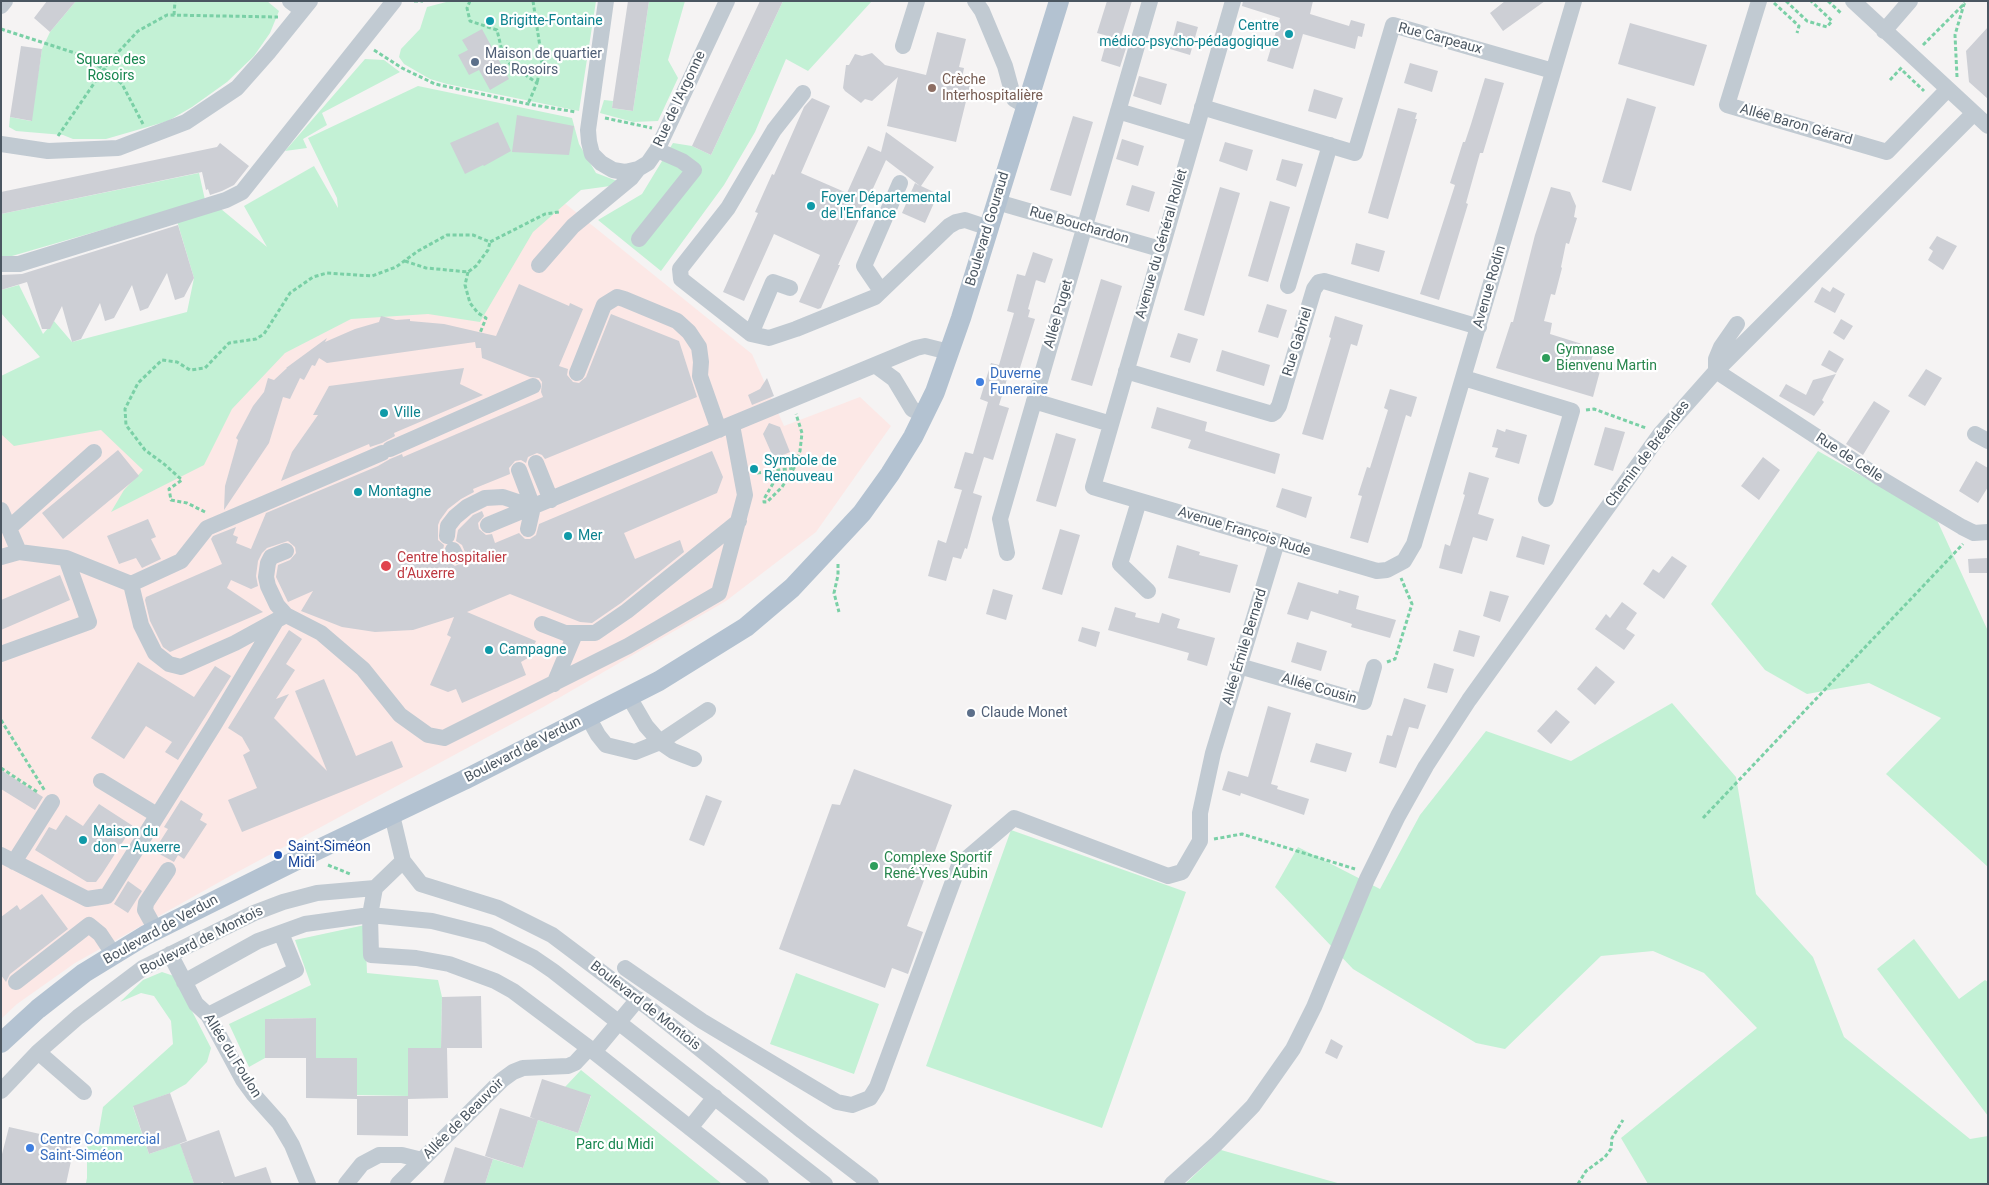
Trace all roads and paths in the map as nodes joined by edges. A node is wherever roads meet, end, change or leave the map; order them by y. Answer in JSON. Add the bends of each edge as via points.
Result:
{"nodes":[{"id":1,"x":5,"y":1,"type":"edge"},
{"id":2,"x":175,"y":1,"type":"edge"},
{"id":3,"x":394,"y":1,"type":"edge"},
{"id":4,"x":414,"y":1,"type":"edge"},
{"id":5,"x":423,"y":1,"type":"edge"},
{"id":6,"x":470,"y":1,"type":"edge"},
{"id":7,"x":533,"y":1,"type":"edge"},
{"id":8,"x":606,"y":1,"type":"edge"},
{"id":9,"x":727,"y":1,"type":"edge"},
{"id":10,"x":917,"y":1,"type":"edge"},
{"id":11,"x":975,"y":1,"type":"edge"},
{"id":12,"x":1059,"y":1,"type":"edge"},
{"id":13,"x":1150,"y":1,"type":"edge"},
{"id":14,"x":1233,"y":1,"type":"edge"},
{"id":15,"x":1574,"y":1,"type":"edge"},
{"id":16,"x":1758,"y":1,"type":"edge"},
{"id":17,"x":1772,"y":1,"type":"edge"},
{"id":18,"x":1786,"y":1,"type":"edge"},
{"id":19,"x":1811,"y":1,"type":"edge"},
{"id":20,"x":1853,"y":1,"type":"edge"},
{"id":21,"x":1910,"y":1,"type":"edge"},
{"id":22,"x":1965,"y":2,"type":"edge"},
{"id":23,"x":1,"y":6,"type":"edge"},
{"id":24,"x":300,"y":8,"type":"edge"},
{"id":25,"x":174,"y":15,"type":"junction"},
{"id":26,"x":1,"y":29,"type":"edge"},
{"id":27,"x":1884,"y":31,"type":"junction"},
{"id":28,"x":1797,"y":33,"type":"dead end"},
{"id":29,"x":362,"y":42,"type":"junction"},
{"id":30,"x":903,"y":46,"type":"dead end"},
{"id":31,"x":1912,"y":57,"type":"junction"},
{"id":32,"x":104,"y":69,"type":"junction"},
{"id":33,"x":1554,"y":71,"type":"junction"},
{"id":34,"x":1890,"y":80,"type":"dead end"},
{"id":35,"x":537,"y":83,"type":"junction"},
{"id":36,"x":1952,"y":88,"type":"junction"},
{"id":37,"x":803,"y":93,"type":"dead end"},
{"id":38,"x":528,"y":104,"type":"junction"},
{"id":39,"x":1026,"y":106,"type":"junction"},
{"id":40,"x":1202,"y":107,"type":"junction"},
{"id":41,"x":1118,"y":111,"type":"junction"},
{"id":42,"x":1973,"y":114,"type":"junction"},
{"id":43,"x":591,"y":115,"type":"junction"},
{"id":44,"x":1988,"y":126,"type":"edge"},
{"id":45,"x":665,"y":130,"type":"junction"},
{"id":46,"x":1194,"y":134,"type":"junction"},
{"id":47,"x":146,"y":137,"type":"junction"},
{"id":48,"x":1,"y":144,"type":"edge"},
{"id":49,"x":1330,"y":145,"type":"junction"},
{"id":50,"x":657,"y":150,"type":"junction"},
{"id":51,"x":48,"y":151,"type":"junction"},
{"id":52,"x":638,"y":169,"type":"junction"},
{"id":53,"x":900,"y":184,"type":"dead end"},
{"id":54,"x":997,"y":202,"type":"junction"},
{"id":55,"x":559,"y":212,"type":"dead end"},
{"id":56,"x":1085,"y":227,"type":"junction"},
{"id":57,"x":989,"y":228,"type":"junction"},
{"id":58,"x":638,"y":239,"type":"dead end"},
{"id":59,"x":490,"y":242,"type":"junction"},
{"id":60,"x":1160,"y":249,"type":"junction"},
{"id":61,"x":404,"y":261,"type":"junction"},
{"id":62,"x":1,"y":264,"type":"edge"},
{"id":63,"x":539,"y":265,"type":"dead end"},
{"id":64,"x":468,"y":272,"type":"junction"},
{"id":65,"x":1288,"y":286,"type":"dead end"},
{"id":66,"x":790,"y":288,"type":"dead end"},
{"id":67,"x":881,"y":291,"type":"junction"},
{"id":68,"x":1737,"y":324,"type":"dead end"},
{"id":69,"x":1479,"y":327,"type":"junction"},
{"id":70,"x":480,"y":333,"type":"dead end"},
{"id":71,"x":751,"y":334,"type":"junction"},
{"id":72,"x":949,"y":352,"type":"junction"},
{"id":73,"x":875,"y":365,"type":"junction"},
{"id":74,"x":1126,"y":371,"type":"junction"},
{"id":75,"x":1716,"y":371,"type":"junction"},
{"id":76,"x":577,"y":373,"type":"dead end"},
{"id":77,"x":1464,"y":378,"type":"junction"},
{"id":78,"x":533,"y":386,"type":"dead end"},
{"id":79,"x":1034,"y":401,"type":"junction"},
{"id":80,"x":1572,"y":411,"type":"junction"},
{"id":81,"x":795,"y":413,"type":"dead end"},
{"id":82,"x":924,"y":415,"type":"junction"},
{"id":83,"x":1111,"y":424,"type":"junction"},
{"id":84,"x":726,"y":428,"type":"junction"},
{"id":85,"x":1661,"y":433,"type":"junction"},
{"id":86,"x":94,"y":452,"type":"dead end"},
{"id":87,"x":536,"y":463,"type":"dead end"},
{"id":88,"x":794,"y":468,"type":"junction"},
{"id":89,"x":519,"y":470,"type":"dead end"},
{"id":90,"x":773,"y":471,"type":"junction"},
{"id":91,"x":751,"y":474,"type":"dead end"},
{"id":92,"x":1092,"y":487,"type":"joint"},
{"id":93,"x":1546,"y":499,"type":"dead end"},
{"id":94,"x":551,"y":500,"type":"junction"},
{"id":95,"x":1139,"y":501,"type":"junction"},
{"id":96,"x":533,"y":507,"type":"junction"},
{"id":97,"x":1,"y":510,"type":"edge"},
{"id":98,"x":739,"y":521,"type":"junction"},
{"id":99,"x":216,"y":524,"type":"junction"},
{"id":100,"x":488,"y":525,"type":"dead end"},
{"id":101,"x":9,"y":528,"type":"junction"},
{"id":102,"x":528,"y":529,"type":"dead end"},
{"id":103,"x":1981,"y":533,"type":"edge"},
{"id":104,"x":1277,"y":542,"type":"junction"},
{"id":105,"x":452,"y":547,"type":"dead end"},
{"id":106,"x":286,"y":551,"type":"dead end"},
{"id":107,"x":19,"y":552,"type":"junction"},
{"id":108,"x":1007,"y":553,"type":"dead end"},
{"id":109,"x":1,"y":556,"type":"edge"},
{"id":110,"x":66,"y":558,"type":"junction"},
{"id":111,"x":837,"y":560,"type":"dead end"},
{"id":112,"x":1396,"y":566,"type":"junction"},
{"id":113,"x":131,"y":584,"type":"junction"},
{"id":114,"x":1148,"y":591,"type":"dead end"},
{"id":115,"x":839,"y":612,"type":"dead end"},
{"id":116,"x":281,"y":618,"type":"junction"},
{"id":117,"x":542,"y":624,"type":"dead end"},
{"id":118,"x":575,"y":634,"type":"junction"},
{"id":119,"x":1,"y":654,"type":"edge"},
{"id":120,"x":1239,"y":666,"type":"junction"},
{"id":121,"x":1374,"y":667,"type":"joint"},
{"id":122,"x":554,"y":684,"type":"junction"},
{"id":123,"x":629,"y":696,"type":"junction"},
{"id":124,"x":708,"y":710,"type":"dead end"},
{"id":125,"x":588,"y":717,"type":"junction"},
{"id":126,"x":1,"y":720,"type":"edge"},
{"id":127,"x":660,"y":742,"type":"junction"},
{"id":128,"x":694,"y":759,"type":"dead end"},
{"id":129,"x":1,"y":768,"type":"edge"},
{"id":130,"x":101,"y":781,"type":"dead end"},
{"id":131,"x":52,"y":802,"type":"junction"},
{"id":132,"x":157,"y":815,"type":"junction"},
{"id":133,"x":392,"y":815,"type":"junction"},
{"id":134,"x":1703,"y":818,"type":"dead end"},
{"id":135,"x":1200,"y":841,"type":"junction"},
{"id":136,"x":315,"y":850,"type":"junction"},
{"id":137,"x":6,"y":859,"type":"edge"},
{"id":138,"x":403,"y":861,"type":"junction"},
{"id":139,"x":168,"y":870,"type":"dead end"},
{"id":140,"x":1370,"y":873,"type":"junction"},
{"id":141,"x":369,"y":888,"type":"junction"},
{"id":142,"x":370,"y":915,"type":"junction"},
{"id":143,"x":156,"y":930,"type":"junction"},
{"id":144,"x":281,"y":933,"type":"junction"},
{"id":145,"x":170,"y":954,"type":"junction"},
{"id":146,"x":114,"y":955,"type":"junction"},
{"id":147,"x":625,"y":968,"type":"dead end"},
{"id":148,"x":16,"y":982,"type":"dead end"},
{"id":149,"x":184,"y":982,"type":"junction"},
{"id":150,"x":638,"y":999,"type":"junction"},
{"id":151,"x":208,"y":1015,"type":"junction"},
{"id":152,"x":619,"y":1022,"type":"junction"},
{"id":153,"x":1,"y":1044,"type":"edge"},
{"id":154,"x":592,"y":1050,"type":"junction"},
{"id":155,"x":38,"y":1052,"type":"junction"},
{"id":156,"x":1,"y":1091,"type":"edge"},
{"id":157,"x":84,"y":1092,"type":"dead end"},
{"id":158,"x":715,"y":1097,"type":"junction"},
{"id":159,"x":1623,"y":1120,"type":"dead end"},
{"id":160,"x":690,"y":1128,"type":"junction"},
{"id":161,"x":422,"y":1160,"type":"junction"},
{"id":162,"x":308,"y":1184,"type":"edge"},
{"id":163,"x":346,"y":1184,"type":"edge"},
{"id":164,"x":398,"y":1184,"type":"edge"},
{"id":165,"x":761,"y":1184,"type":"edge"},
{"id":166,"x":825,"y":1184,"type":"edge"},
{"id":167,"x":871,"y":1184,"type":"edge"},
{"id":168,"x":1172,"y":1184,"type":"edge"},
{"id":169,"x":1578,"y":1184,"type":"edge"}],
"edges":[{"from":1,"to":23,"type":"street"},
{"from":2,"to":25,"type":"path"},
{"from":3,"to":29,"type":"street"},
{"from":4,"to":5,"type":"path"},
{"from":6,"to":35,"type":"path","via":[[467,8],[470,21],[497,30],[502,51],[510,64]]},
{"from":7,"to":35,"type":"path","via":[[542,60]]},
{"from":8,"to":43,"type":"street"},
{"from":9,"to":45,"type":"street","name":"Rue de l'Argonne"},
{"from":10,"to":30,"type":"street"},
{"from":11,"to":39,"type":"street","via":[[1004,66],[1014,99]]},
{"from":12,"to":39,"type":"main road","name":"Boulevard Gouraud"},
{"from":13,"to":41,"type":"street","name":"Allée Puget"},
{"from":14,"to":40,"type":"street","name":"Avenue du Général Rollet"},
{"from":15,"to":33,"type":"street","name":"Avenue Rodin"},
{"from":16,"to":36,"type":"street","name":"Allée Baron Gérard","via":[[1727,105],[1887,152]]},
{"from":17,"to":28,"type":"path","via":[[1799,26]]},
{"from":18,"to":19,"type":"path","via":[[1807,21],[1827,27],[1832,21]]},
{"from":20,"to":27,"type":"street"},
{"from":21,"to":27,"type":"street"},
{"from":22,"to":31,"type":"path"},
{"from":22,"to":36,"type":"path","via":[[1955,35]]},
{"from":24,"to":25,"type":"path"},
{"from":24,"to":47,"type":"street","via":[[268,53],[237,88],[186,122]]},
{"from":25,"to":32,"type":"path","via":[[167,15],[138,31]]},
{"from":26,"to":32,"type":"path","via":[[75,53]]},
{"from":27,"to":31,"type":"street"},
{"from":29,"to":38,"type":"path","via":[[402,68],[435,84]]},
{"from":29,"to":62,"type":"street","via":[[242,192],[226,200],[19,264]]},
{"from":31,"to":34,"type":"path"},
{"from":31,"to":36,"type":"street"},
{"from":32,"to":47,"type":"path","via":[[122,84],[143,121]]},
{"from":32,"to":51,"type":"path"},
{"from":33,"to":49,"type":"street","name":"Rue Carpeaux","via":[[1393,25],[1355,153]]},
{"from":33,"to":69,"type":"street","name":"Avenue Rodin"},
{"from":35,"to":38,"type":"path"},
{"from":36,"to":42,"type":"street"},
{"from":37,"to":71,"type":"street","via":[[774,130],[728,208],[680,269],[681,279]]},
{"from":38,"to":43,"type":"path"},
{"from":39,"to":54,"type":"main road","name":"Boulevard Gouraud"},
{"from":40,"to":46,"type":"street","name":"Avenue du Général Rollet"},
{"from":40,"to":49,"type":"street","name":"Rue Carpeaux"},
{"from":41,"to":46,"type":"street"},
{"from":41,"to":56,"type":"street","name":"Allée Puget"},
{"from":42,"to":44,"type":"street"},
{"from":42,"to":75,"type":"street","name":"Chemin de Bréandes"},
{"from":43,"to":45,"type":"path"},
{"from":43,"to":52,"type":"street","via":[[589,142],[592,154],[613,170]]},
{"from":45,"to":50,"type":"street","name":"Rue de l'Argonne"},
{"from":46,"to":60,"type":"street","name":"Avenue du Général Rollet"},
{"from":47,"to":51,"type":"street","via":[[118,148]]},
{"from":48,"to":51,"type":"street"},
{"from":49,"to":65,"type":"street"},
{"from":50,"to":52,"type":"street","name":"Rue de l'Argonne","via":[[648,163]]},
{"from":50,"to":58,"type":"street","via":[[694,170]]},
{"from":52,"to":63,"type":"street","name":"Rue de l'Argonne","via":[[573,226]]},
{"from":53,"to":67,"type":"street","via":[[864,266]]},
{"from":54,"to":56,"type":"street","name":"Rue Bouchardon"},
{"from":54,"to":57,"type":"main road","name":"Boulevard Gouraud"},
{"from":55,"to":59,"type":"path","via":[[545,214]]},
{"from":56,"to":60,"type":"street","name":"Rue Bouchardon"},
{"from":56,"to":79,"type":"street","name":"Allée Puget"},
{"from":57,"to":67,"type":"street","via":[[965,220],[949,226]]},
{"from":57,"to":72,"type":"main road","name":"Boulevard Gouraud"},
{"from":59,"to":61,"type":"path","via":[[473,235],[447,235]]},
{"from":59,"to":64,"type":"path","via":[[488,250]]},
{"from":60,"to":74,"type":"street","name":"Avenue du Général Rollet"},
{"from":61,"to":64,"type":"path","via":[[426,268]]},
{"from":61,"to":99,"type":"path","via":[[396,268],[372,276],[327,273],[312,277],[290,293],[264,334],[256,339],[229,344],[205,368],[190,370],[177,362],[162,360],[138,383],[125,409],[126,425],[145,450],[182,480],[168,489],[171,500],[205,511]]},
{"from":64,"to":70,"type":"path","via":[[465,286],[470,303],[486,318]]},
{"from":66,"to":71,"type":"street","via":[[773,282]]},
{"from":67,"to":71,"type":"street","via":[[875,297],[769,338]]},
{"from":68,"to":75,"type":"street","via":[[1721,347]]},
{"from":69,"to":74,"type":"street","name":"Rue Gabriel","via":[[1324,280],[1314,289],[1279,406],[1272,414]]},
{"from":69,"to":77,"type":"street","name":"Avenue Rodin"},
{"from":72,"to":73,"type":"street","via":[[925,346]]},
{"from":72,"to":82,"type":"main road","name":"Boulevard de Verdun"},
{"from":73,"to":82,"type":"street","via":[[894,379],[912,409]]},
{"from":73,"to":84,"type":"street"},
{"from":74,"to":83,"type":"street","name":"Avenue du Général Rollet"},
{"from":75,"to":85,"type":"street","name":"Chemin de Bréandes"},
{"from":75,"to":103,"type":"street","name":"Rue de Celle","via":[[1880,478]]},
{"from":76,"to":84,"type":"street","via":[[604,305],[617,297],[677,321],[699,347],[700,376]]},
{"from":77,"to":80,"type":"street"},
{"from":77,"to":112,"type":"street","name":"Avenue Rodin","via":[[1414,544],[1410,553]]},
{"from":78,"to":99,"type":"street"},
{"from":79,"to":83,"type":"street"},
{"from":79,"to":108,"type":"street","name":"Allée Puget","via":[[1000,519]]},
{"from":80,"to":85,"type":"path","via":[[1594,409]]},
{"from":80,"to":93,"type":"street"},
{"from":81,"to":88,"type":"path","via":[[802,432]]},
{"from":82,"to":123,"type":"main road","name":"Boulevard de Verdun","via":[[890,474],[862,513],[792,588],[746,627]]},
{"from":83,"to":92,"type":"street","name":"Avenue du Général Rollet"},
{"from":84,"to":94,"type":"street"},
{"from":84,"to":98,"type":"street","via":[[745,495]]},
{"from":85,"to":140,"type":"street","name":"Chemin de Bréandes","via":[[1469,700],[1426,766]]},
{"from":86,"to":101,"type":"street"},
{"from":87,"to":94,"type":"street"},
{"from":88,"to":90,"type":"path"},
{"from":88,"to":90,"type":"path","via":[[782,487],[764,502],[774,480]]},
{"from":89,"to":96,"type":"street"},
{"from":90,"to":91,"type":"path"},
{"from":92,"to":95,"type":"street","name":"Avenue François Rude"},
{"from":94,"to":96,"type":"street"},
{"from":95,"to":104,"type":"street","name":"Avenue François Rude"},
{"from":95,"to":114,"type":"street","via":[[1120,564]]},
{"from":96,"to":100,"type":"street"},
{"from":96,"to":102,"type":"street"},
{"from":96,"to":105,"type":"street","via":[[503,497],[485,498],[467,507],[448,526]]},
{"from":97,"to":101,"type":"street"},
{"from":98,"to":118,"type":"street","via":[[595,633]]},
{"from":98,"to":122,"type":"street","via":[[719,593]]},
{"from":99,"to":113,"type":"street","via":[[207,528],[181,561]]},
{"from":101,"to":107,"type":"street"},
{"from":103,"to":134,"type":"path"},
{"from":104,"to":112,"type":"street","name":"Avenue François Rude","via":[[1377,571]]},
{"from":104,"to":120,"type":"street","name":"Allée Émile Bernard"},
{"from":106,"to":116,"type":"street","via":[[271,557],[266,577]]},
{"from":107,"to":109,"type":"street"},
{"from":107,"to":110,"type":"street"},
{"from":110,"to":113,"type":"street"},
{"from":110,"to":119,"type":"street","via":[[89,622]]},
{"from":111,"to":115,"type":"path","via":[[834,593]]},
{"from":112,"to":121,"type":"path","via":[[1412,604],[1395,659]]},
{"from":113,"to":116,"type":"street","via":[[141,625],[155,654],[169,664],[181,667]]},
{"from":116,"to":122,"type":"street","via":[[321,633],[363,669],[400,715],[428,735],[444,738]]},
{"from":116,"to":132,"type":"street"},
{"from":117,"to":118,"type":"street"},
{"from":118,"to":122,"type":"street"},
{"from":120,"to":121,"type":"street","name":"Allée Cousin","via":[[1364,702]]},
{"from":120,"to":135,"type":"street","name":"Allée Émile Bernard","via":[[1213,753],[1200,813]]},
{"from":123,"to":125,"type":"main road","name":"Boulevard de Verdun"},
{"from":123,"to":127,"type":"street","via":[[646,726]]},
{"from":124,"to":127,"type":"street"},
{"from":125,"to":127,"type":"street","via":[[606,745],[635,752]]},
{"from":125,"to":133,"type":"main road","name":"Boulevard de Verdun"},
{"from":126,"to":131,"type":"path"},
{"from":127,"to":128,"type":"street","via":[[672,751]]},
{"from":129,"to":131,"type":"path"},
{"from":130,"to":132,"type":"street"},
{"from":131,"to":137,"type":"street"},
{"from":132,"to":137,"type":"street","via":[[107,896],[87,899]]},
{"from":133,"to":136,"type":"main road","name":"Boulevard de Verdun"},
{"from":133,"to":138,"type":"street","name":"Boulevard de Montois"},
{"from":135,"to":140,"type":"path","via":[[1242,834]]},
{"from":135,"to":147,"type":"street","via":[[1182,872],[1168,876],[1014,818],[959,866],[877,1088],[870,1098],[852,1105],[837,1102],[702,1021]]},
{"from":136,"to":141,"type":"path","via":[[327,864],[359,878]]},
{"from":136,"to":143,"type":"main road","name":"Boulevard de Verdun"},
{"from":138,"to":141,"type":"street"},
{"from":138,"to":150,"type":"street","name":"Boulevard de Montois","via":[[421,884],[498,908],[552,935]]},
{"from":139,"to":143,"type":"street","via":[[146,903],[145,910]]},
{"from":140,"to":168,"type":"street","name":"Chemin de Bréandes","via":[[1293,1049],[1253,1106]]},
{"from":141,"to":142,"type":"street"},
{"from":141,"to":145,"type":"street","name":"Boulevard de Montois","via":[[317,893],[283,902]]},
{"from":142,"to":144,"type":"street","via":[[305,924]]},
{"from":142,"to":152,"type":"street","via":[[432,921],[488,934],[534,958]]},
{"from":142,"to":154,"type":"street","via":[[371,955],[416,958],[480,974],[513,991]]},
{"from":143,"to":146,"type":"main road","name":"Boulevard de Verdun"},
{"from":144,"to":149,"type":"street","via":[[258,941]]},
{"from":144,"to":151,"type":"street","via":[[296,970]]},
{"from":145,"to":149,"type":"street","name":"Allée du Foulon"},
{"from":145,"to":155,"type":"street","name":"Boulevard de Montois","via":[[112,990]]},
{"from":146,"to":148,"type":"street","via":[[100,934],[89,925]]},
{"from":146,"to":153,"type":"main road","name":"Boulevard de Verdun","via":[[84,973],[38,1009]]},
{"from":149,"to":151,"type":"street","name":"Allée du Foulon","via":[[196,1004]]},
{"from":150,"to":152,"type":"street","name":"Allée de Beauvoir"},
{"from":150,"to":167,"type":"street","name":"Boulevard de Montois"},
{"from":151,"to":162,"type":"street","name":"Allée du Foulon","via":[[244,1080],[284,1130]]},
{"from":152,"to":154,"type":"street","name":"Allée de Beauvoir"},
{"from":152,"to":158,"type":"street"},
{"from":154,"to":160,"type":"street"},
{"from":154,"to":161,"type":"street","name":"Allée de Beauvoir","via":[[568,1066],[534,1067],[513,1072]]},
{"from":155,"to":156,"type":"street","name":"Boulevard de Montois"},
{"from":155,"to":157,"type":"street"},
{"from":158,"to":160,"type":"street"},
{"from":158,"to":166,"type":"street"},
{"from":159,"to":169,"type":"path","via":[[1612,1138],[1611,1149],[1586,1171]]},
{"from":160,"to":165,"type":"street"},
{"from":161,"to":163,"type":"street","via":[[402,1155],[379,1155],[362,1164]]},
{"from":161,"to":164,"type":"street","name":"Allée de Beauvoir"}]}
